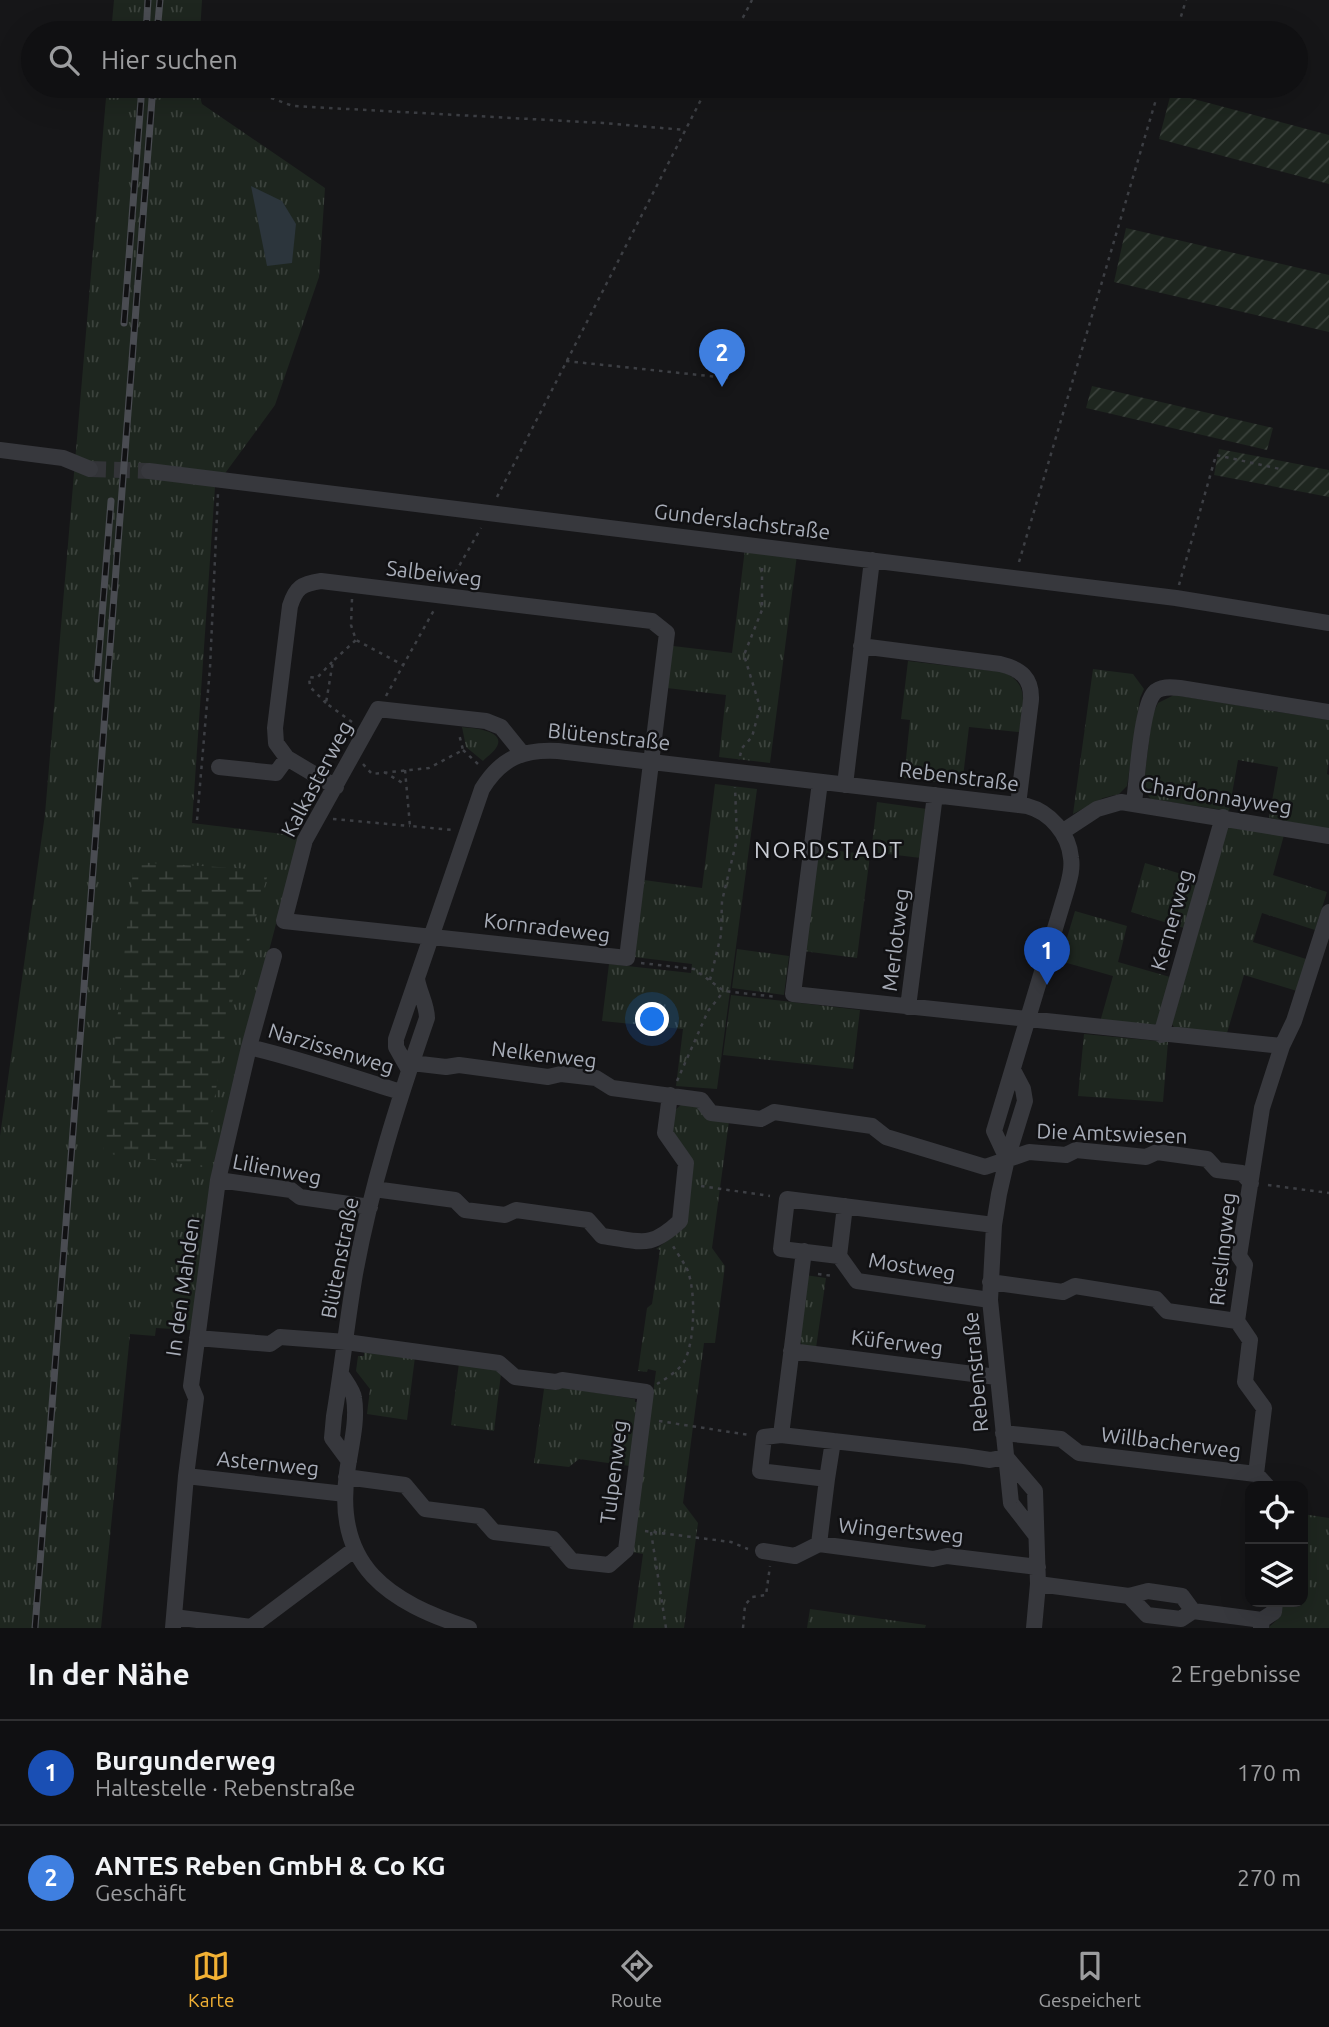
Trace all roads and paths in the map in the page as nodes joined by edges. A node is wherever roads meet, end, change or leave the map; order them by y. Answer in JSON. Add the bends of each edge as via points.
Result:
{"nodes":[{"id":1,"x":752,"y":0,"type":"edge"},
{"id":2,"x":1186,"y":0,"type":"edge"},
{"id":3,"x":741,"y":21,"type":"edge"},
{"id":4,"x":1180,"y":21,"type":"edge"},
{"id":5,"x":271,"y":98,"type":"dead end"},
{"id":6,"x":702,"y":98,"type":"edge"},
{"id":7,"x":1156,"y":98,"type":"edge"},
{"id":8,"x":685,"y":130,"type":"junction"},
{"id":9,"x":566,"y":361,"type":"junction"},
{"id":10,"x":728,"y":378,"type":"dead end"},
{"id":11,"x":0,"y":450,"type":"edge"},
{"id":12,"x":1280,"y":469,"type":"dead end"},
{"id":13,"x":90,"y":470,"type":"tunnel mouth"},
{"id":14,"x":149,"y":471,"type":"tunnel mouth"},
{"id":15,"x":219,"y":480,"type":"junction"},
{"id":16,"x":489,"y":512,"type":"junction"},
{"id":17,"x":872,"y":560,"type":"junction"},
{"id":18,"x":1182,"y":568,"type":"dead end"},
{"id":19,"x":1016,"y":579,"type":"junction"},
{"id":20,"x":352,"y":585,"type":"junction"},
{"id":21,"x":1329,"y":623,"type":"edge"},
{"id":22,"x":356,"y":640,"type":"junction"},
{"id":23,"x":861,"y":646,"type":"junction"},
{"id":24,"x":333,"y":661,"type":"junction"},
{"id":25,"x":403,"y":665,"type":"dead end"},
{"id":26,"x":326,"y":703,"type":"junction"},
{"id":27,"x":1329,"y":712,"type":"edge"},
{"id":28,"x":454,"y":718,"type":"junction"},
{"id":29,"x":366,"y":732,"type":"junction"},
{"id":30,"x":463,"y":750,"type":"junction"},
{"id":31,"x":522,"y":753,"type":"junction"},
{"id":32,"x":354,"y":754,"type":"junction"},
{"id":33,"x":287,"y":758,"type":"junction"},
{"id":34,"x":652,"y":762,"type":"junction"},
{"id":35,"x":219,"y":767,"type":"dead end"},
{"id":36,"x":405,"y":770,"type":"junction"},
{"id":37,"x":384,"y":772,"type":"junction"},
{"id":38,"x":490,"y":775,"type":"junction"},
{"id":39,"x":820,"y":782,"type":"junction"},
{"id":40,"x":406,"y":785,"type":"junction"},
{"id":41,"x":845,"y":785,"type":"junction"},
{"id":42,"x":336,"y":787,"type":"junction"},
{"id":43,"x":935,"y":795,"type":"junction"},
{"id":44,"x":1134,"y":803,"type":"junction"},
{"id":45,"x":1018,"y":805,"type":"junction"},
{"id":46,"x":1223,"y":817,"type":"junction"},
{"id":47,"x":318,"y":818,"type":"junction"},
{"id":48,"x":197,"y":820,"type":"dead end"},
{"id":49,"x":410,"y":825,"type":"junction"},
{"id":50,"x":468,"y":832,"type":"junction"},
{"id":51,"x":1062,"y":832,"type":"junction"},
{"id":52,"x":1329,"y":836,"type":"edge"},
{"id":53,"x":1329,"y":912,"type":"edge"},
{"id":54,"x":433,"y":936,"type":"junction"},
{"id":55,"x":274,"y":956,"type":"dead end"},
{"id":56,"x":634,"y":962,"type":"dead end"},
{"id":57,"x":417,"y":979,"type":"junction"},
{"id":58,"x":724,"y":991,"type":"junction"},
{"id":59,"x":793,"y":993,"type":"junction"},
{"id":60,"x":908,"y":1007,"type":"junction"},
{"id":61,"x":1027,"y":1020,"type":"junction"},
{"id":62,"x":1161,"y":1035,"type":"junction"},
{"id":63,"x":1282,"y":1046,"type":"junction"},
{"id":64,"x":249,"y":1047,"type":"junction"},
{"id":65,"x":410,"y":1066,"type":"junction"},
{"id":66,"x":401,"y":1092,"type":"junction"},
{"id":67,"x":670,"y":1095,"type":"junction"},
{"id":68,"x":701,"y":1100,"type":"joint"},
{"id":69,"x":1007,"y":1159,"type":"junction"},
{"id":70,"x":218,"y":1180,"type":"junction"},
{"id":71,"x":684,"y":1183,"type":"junction"},
{"id":72,"x":1251,"y":1183,"type":"junction"},
{"id":73,"x":374,"y":1189,"type":"junction"},
{"id":74,"x":1329,"y":1193,"type":"edge"},
{"id":75,"x":787,"y":1199,"type":"junction"},
{"id":76,"x":845,"y":1206,"type":"junction"},
{"id":77,"x":370,"y":1207,"type":"junction"},
{"id":78,"x":994,"y":1225,"type":"junction"},
{"id":79,"x":666,"y":1234,"type":"junction"},
{"id":80,"x":804,"y":1251,"type":"junction"},
{"id":81,"x":839,"y":1256,"type":"junction"},
{"id":82,"x":801,"y":1272,"type":"junction"},
{"id":83,"x":858,"y":1281,"type":"junction"},
{"id":84,"x":990,"y":1282,"type":"junction"},
{"id":85,"x":990,"y":1300,"type":"junction"},
{"id":86,"x":1237,"y":1321,"type":"junction"},
{"id":87,"x":197,"y":1338,"type":"junction"},
{"id":88,"x":346,"y":1342,"type":"junction"},
{"id":89,"x":791,"y":1351,"type":"junction"},
{"id":90,"x":997,"y":1377,"type":"junction"},
{"id":91,"x":646,"y":1392,"type":"junction"},
{"id":92,"x":642,"y":1419,"type":"junction"},
{"id":93,"x":1003,"y":1433,"type":"junction"},
{"id":94,"x":773,"y":1436,"type":"junction"},
{"id":95,"x":832,"y":1441,"type":"junction"},
{"id":96,"x":1006,"y":1457,"type":"junction"},
{"id":97,"x":348,"y":1469,"type":"junction"},
{"id":98,"x":186,"y":1476,"type":"junction"},
{"id":99,"x":827,"y":1479,"type":"junction"},
{"id":100,"x":1262,"y":1480,"type":"edge"},
{"id":101,"x":345,"y":1494,"type":"junction"},
{"id":102,"x":628,"y":1529,"type":"junction"},
{"id":103,"x":651,"y":1532,"type":"junction"},
{"id":104,"x":1035,"y":1535,"type":"junction"},
{"id":105,"x":740,"y":1544,"type":"dead end"},
{"id":106,"x":819,"y":1544,"type":"junction"},
{"id":107,"x":355,"y":1549,"type":"junction"},
{"id":108,"x":768,"y":1552,"type":"joint"},
{"id":109,"x":1038,"y":1567,"type":"junction"},
{"id":110,"x":1038,"y":1584,"type":"junction"},
{"id":111,"x":1129,"y":1596,"type":"junction"},
{"id":112,"x":1274,"y":1607,"type":"edge"},
{"id":113,"x":1193,"y":1611,"type":"junction"},
{"id":114,"x":174,"y":1622,"type":"edge"},
{"id":115,"x":259,"y":1624,"type":"edge"},
{"id":116,"x":1262,"y":1624,"type":"edge"},
{"id":117,"x":469,"y":1628,"type":"edge"},
{"id":118,"x":666,"y":1628,"type":"edge"},
{"id":119,"x":743,"y":1628,"type":"edge"},
{"id":120,"x":1034,"y":1628,"type":"edge"}],
"edges":[{"from":1,"to":3,"type":"path"},
{"from":2,"to":4,"type":"path"},
{"from":5,"to":8,"type":"path","via":[[293,106]]},
{"from":6,"to":8,"type":"path"},
{"from":7,"to":19,"type":"path"},
{"from":8,"to":9,"type":"path"},
{"from":9,"to":10,"type":"path"},
{"from":9,"to":16,"type":"path"},
{"from":11,"to":13,"type":"street","via":[[63,458]]},
{"from":12,"to":18,"type":"path","via":[[1216,455]]},
{"from":14,"to":15,"type":"street","name":"Gunderslachstraße"},
{"from":15,"to":16,"type":"street","name":"Gunderslachstraße"},
{"from":15,"to":48,"type":"path"},
{"from":16,"to":17,"type":"street","name":"Gunderslachstraße"},
{"from":17,"to":19,"type":"street","name":"Gunderslachstraße"},
{"from":17,"to":23,"type":"street"},
{"from":19,"to":21,"type":"street","name":"Gunderslachstraße"},
{"from":20,"to":22,"type":"path","via":[[351,625]]},
{"from":20,"to":33,"type":"street","name":"Salbeiweg","via":[[304,583],[295,590],[275,728],[276,743]]},
{"from":20,"to":34,"type":"street","name":"Salbeiweg","via":[[652,621],[667,633]]},
{"from":22,"to":24,"type":"path"},
{"from":22,"to":25,"type":"path"},
{"from":23,"to":41,"type":"street"},
{"from":23,"to":45,"type":"street","via":[[1000,664],[1026,677],[1031,700]]},
{"from":24,"to":26,"type":"path"},
{"from":24,"to":26,"type":"path","via":[[317,678],[309,677],[310,687]]},
{"from":26,"to":29,"type":"path"},
{"from":27,"to":44,"type":"street","via":[[1180,688],[1156,691],[1147,705]]},
{"from":28,"to":29,"type":"street","name":"Kalkasterweg","via":[[378,709]]},
{"from":28,"to":30,"type":"path"},
{"from":28,"to":31,"type":"street","name":"Kalkasterweg","via":[[501,727]]},
{"from":29,"to":32,"type":"street","name":"Kalkasterweg"},
{"from":30,"to":36,"type":"path","via":[[429,768]]},
{"from":30,"to":38,"type":"path"},
{"from":31,"to":34,"type":"street","name":"Blütenstraße","via":[[558,751]]},
{"from":31,"to":38,"type":"street","name":"Blütenstraße"},
{"from":32,"to":37,"type":"path","via":[[372,774]]},
{"from":32,"to":42,"type":"street","name":"Kalkasterweg"},
{"from":33,"to":35,"type":"street","via":[[276,773]]},
{"from":33,"to":42,"type":"street"},
{"from":34,"to":39,"type":"street","name":"Blütenstraße"},
{"from":34,"to":54,"type":"street","name":"Kornradeweg","via":[[627,958]]},
{"from":36,"to":37,"type":"path"},
{"from":36,"to":40,"type":"path"},
{"from":37,"to":40,"type":"path"},
{"from":38,"to":50,"type":"street"},
{"from":39,"to":41,"type":"street","name":"Rebenstraße"},
{"from":39,"to":59,"type":"street"},
{"from":40,"to":49,"type":"path"},
{"from":41,"to":43,"type":"street","name":"Rebenstraße"},
{"from":42,"to":47,"type":"street","name":"Kalkasterweg"},
{"from":43,"to":45,"type":"street","name":"Rebenstraße"},
{"from":43,"to":60,"type":"street","name":"Merlotweg"},
{"from":44,"to":46,"type":"street","name":"Chardonnayweg"},
{"from":44,"to":51,"type":"street","name":"Chardonnayweg","via":[[1108,804]]},
{"from":45,"to":51,"type":"street","name":"Rebenstraße","via":[[1036,808]]},
{"from":46,"to":52,"type":"street","name":"Chardonnayweg"},
{"from":46,"to":62,"type":"street","name":"Kernerweg"},
{"from":47,"to":49,"type":"path"},
{"from":47,"to":54,"type":"street","name":"Kalkasterweg","via":[[306,840],[284,920]]},
{"from":49,"to":50,"type":"path"},
{"from":50,"to":54,"type":"street"},
{"from":51,"to":61,"type":"street","name":"Rebenstraße","via":[[1070,847],[1070,874]]},
{"from":53,"to":63,"type":"street"},
{"from":54,"to":57,"type":"street"},
{"from":55,"to":64,"type":"street","name":"In den Mahden"},
{"from":56,"to":58,"type":"path","via":[[694,969]]},
{"from":57,"to":65,"type":"street","name":"Blütenstraße","via":[[427,1018]]},
{"from":57,"to":65,"type":"street","via":[[396,1039],[396,1047]]},
{"from":58,"to":59,"type":"path","via":[[783,998]]},
{"from":58,"to":67,"type":"path","via":[[708,1011]]},
{"from":59,"to":60,"type":"street"},
{"from":60,"to":61,"type":"street"},
{"from":61,"to":62,"type":"street"},
{"from":61,"to":69,"type":"street","name":"Rebenstraße","via":[[1013,1070],[1025,1101]]},
{"from":62,"to":63,"type":"street"},
{"from":63,"to":72,"type":"street","name":"Rieslingweg","via":[[1262,1108]]},
{"from":64,"to":66,"type":"street","name":"Narzissenweg"},
{"from":64,"to":70,"type":"street","name":"In den Mahden"},
{"from":65,"to":66,"type":"street","name":"Blütenstraße"},
{"from":65,"to":67,"type":"street","name":"Nelkenweg","via":[[459,1065],[548,1077],[561,1074],[596,1078],[612,1088]]},
{"from":66,"to":73,"type":"street","name":"Blütenstraße"},
{"from":67,"to":68,"type":"street","name":"Nelkenweg"},
{"from":67,"to":71,"type":"street","via":[[665,1133],[686,1163]]},
{"from":68,"to":69,"type":"street","name":"Die Amtswiesen","via":[[711,1113],[761,1119],[774,1112],[872,1126],[886,1137],[985,1167]]},
{"from":69,"to":72,"type":"street","name":"Die Amtswiesen","via":[[1029,1152],[1066,1155],[1076,1150],[1146,1157],[1157,1152],[1207,1159],[1217,1170],[1242,1173]]},
{"from":69,"to":78,"type":"street","name":"Rebenstraße"},
{"from":70,"to":77,"type":"street","name":"Lilienweg"},
{"from":70,"to":87,"type":"street","name":"In den Mahden"},
{"from":71,"to":75,"type":"path"},
{"from":71,"to":79,"type":"street","via":[[680,1221]]},
{"from":72,"to":74,"type":"path"},
{"from":72,"to":86,"type":"street","name":"Rieslingweg","via":[[1239,1256],[1245,1265]]},
{"from":73,"to":77,"type":"street","name":"Blütenstraße"},
{"from":73,"to":79,"type":"street","via":[[455,1200],[465,1210],[505,1215],[516,1210],[588,1220],[602,1236],[651,1242]]},
{"from":75,"to":76,"type":"street"},
{"from":75,"to":80,"type":"street","via":[[781,1249]]},
{"from":76,"to":78,"type":"street"},
{"from":76,"to":81,"type":"street","name":"Mostweg"},
{"from":77,"to":88,"type":"street","name":"Blütenstraße"},
{"from":78,"to":84,"type":"street","name":"Rebenstraße"},
{"from":79,"to":91,"type":"path","via":[[691,1284],[692,1336],[685,1361]]},
{"from":80,"to":81,"type":"street","name":"Mostweg"},
{"from":80,"to":82,"type":"street"},
{"from":81,"to":83,"type":"street","name":"Mostweg"},
{"from":82,"to":83,"type":"path"},
{"from":82,"to":89,"type":"street"},
{"from":83,"to":85,"type":"street","name":"Mostweg"},
{"from":84,"to":85,"type":"street","name":"Rebenstraße"},
{"from":84,"to":86,"type":"street","via":[[1063,1292],[1075,1286],[1156,1299],[1167,1311]]},
{"from":85,"to":90,"type":"street","name":"Rebenstraße"},
{"from":86,"to":100,"type":"street","name":"Rieslingweg","via":[[1250,1340],[1245,1382],[1264,1408]]},
{"from":87,"to":88,"type":"street","name":"Tulpenweg","via":[[270,1344],[280,1337]]},
{"from":87,"to":98,"type":"street","name":"In den Mahden","via":[[191,1386],[196,1398]]},
{"from":88,"to":91,"type":"street","name":"Tulpenweg","via":[[499,1363],[515,1377]]},
{"from":88,"to":97,"type":"street","name":"Blütenstraße","via":[[341,1374],[354,1396]]},
{"from":89,"to":90,"type":"street","name":"Küferweg"},
{"from":89,"to":94,"type":"street"},
{"from":90,"to":93,"type":"street","name":"Rebenstraße"},
{"from":91,"to":92,"type":"street","name":"Tulpenweg"},
{"from":92,"to":94,"type":"path"},
{"from":92,"to":102,"type":"street","name":"Tulpenweg"},
{"from":93,"to":96,"type":"street","name":"Rebenstraße"},
{"from":93,"to":100,"type":"street","name":"Willbacherweg","via":[[1061,1439],[1079,1453]]},
{"from":94,"to":95,"type":"street"},
{"from":94,"to":99,"type":"street","via":[[760,1471]]},
{"from":95,"to":96,"type":"street","via":[[990,1460]]},
{"from":95,"to":99,"type":"street"},
{"from":96,"to":104,"type":"street","name":"Rebenstraße","via":[[1011,1503]]},
{"from":96,"to":104,"type":"street","name":"Rebenstraße","via":[[1035,1491]]},
{"from":97,"to":101,"type":"street","name":"Blütenstraße"},
{"from":97,"to":102,"type":"street","name":"Tulpenweg","via":[[405,1485],[425,1509],[480,1516],[494,1532],[552,1539],[572,1561],[608,1565],[626,1550]]},
{"from":98,"to":101,"type":"street","name":"Asternweg"},
{"from":98,"to":114,"type":"street","name":"In den Mahden"},
{"from":99,"to":106,"type":"street"},
{"from":101,"to":107,"type":"street","name":"Blütenstraße"},
{"from":102,"to":103,"type":"path"},
{"from":103,"to":105,"type":"path"},
{"from":103,"to":118,"type":"path"},
{"from":104,"to":109,"type":"street","name":"Rebenstraße"},
{"from":106,"to":108,"type":"street","name":"Wingertsweg","via":[[795,1556]]},
{"from":106,"to":109,"type":"street","name":"Wingertsweg"},
{"from":107,"to":115,"type":"street"},
{"from":107,"to":117,"type":"street","name":"Blütenstraße","via":[[368,1571],[396,1597]]},
{"from":108,"to":119,"type":"path","via":[[766,1595],[752,1597],[745,1605]]},
{"from":109,"to":110,"type":"street","name":"Rebenstraße"},
{"from":110,"to":111,"type":"street"},
{"from":110,"to":120,"type":"street","name":"Rebenstraße"},
{"from":111,"to":113,"type":"street","via":[[1148,1591],[1182,1596]]},
{"from":111,"to":113,"type":"street","via":[[1147,1615],[1181,1619]]},
{"from":112,"to":116,"type":"street"},
{"from":113,"to":116,"type":"street"},
{"from":114,"to":115,"type":"street"}]}
